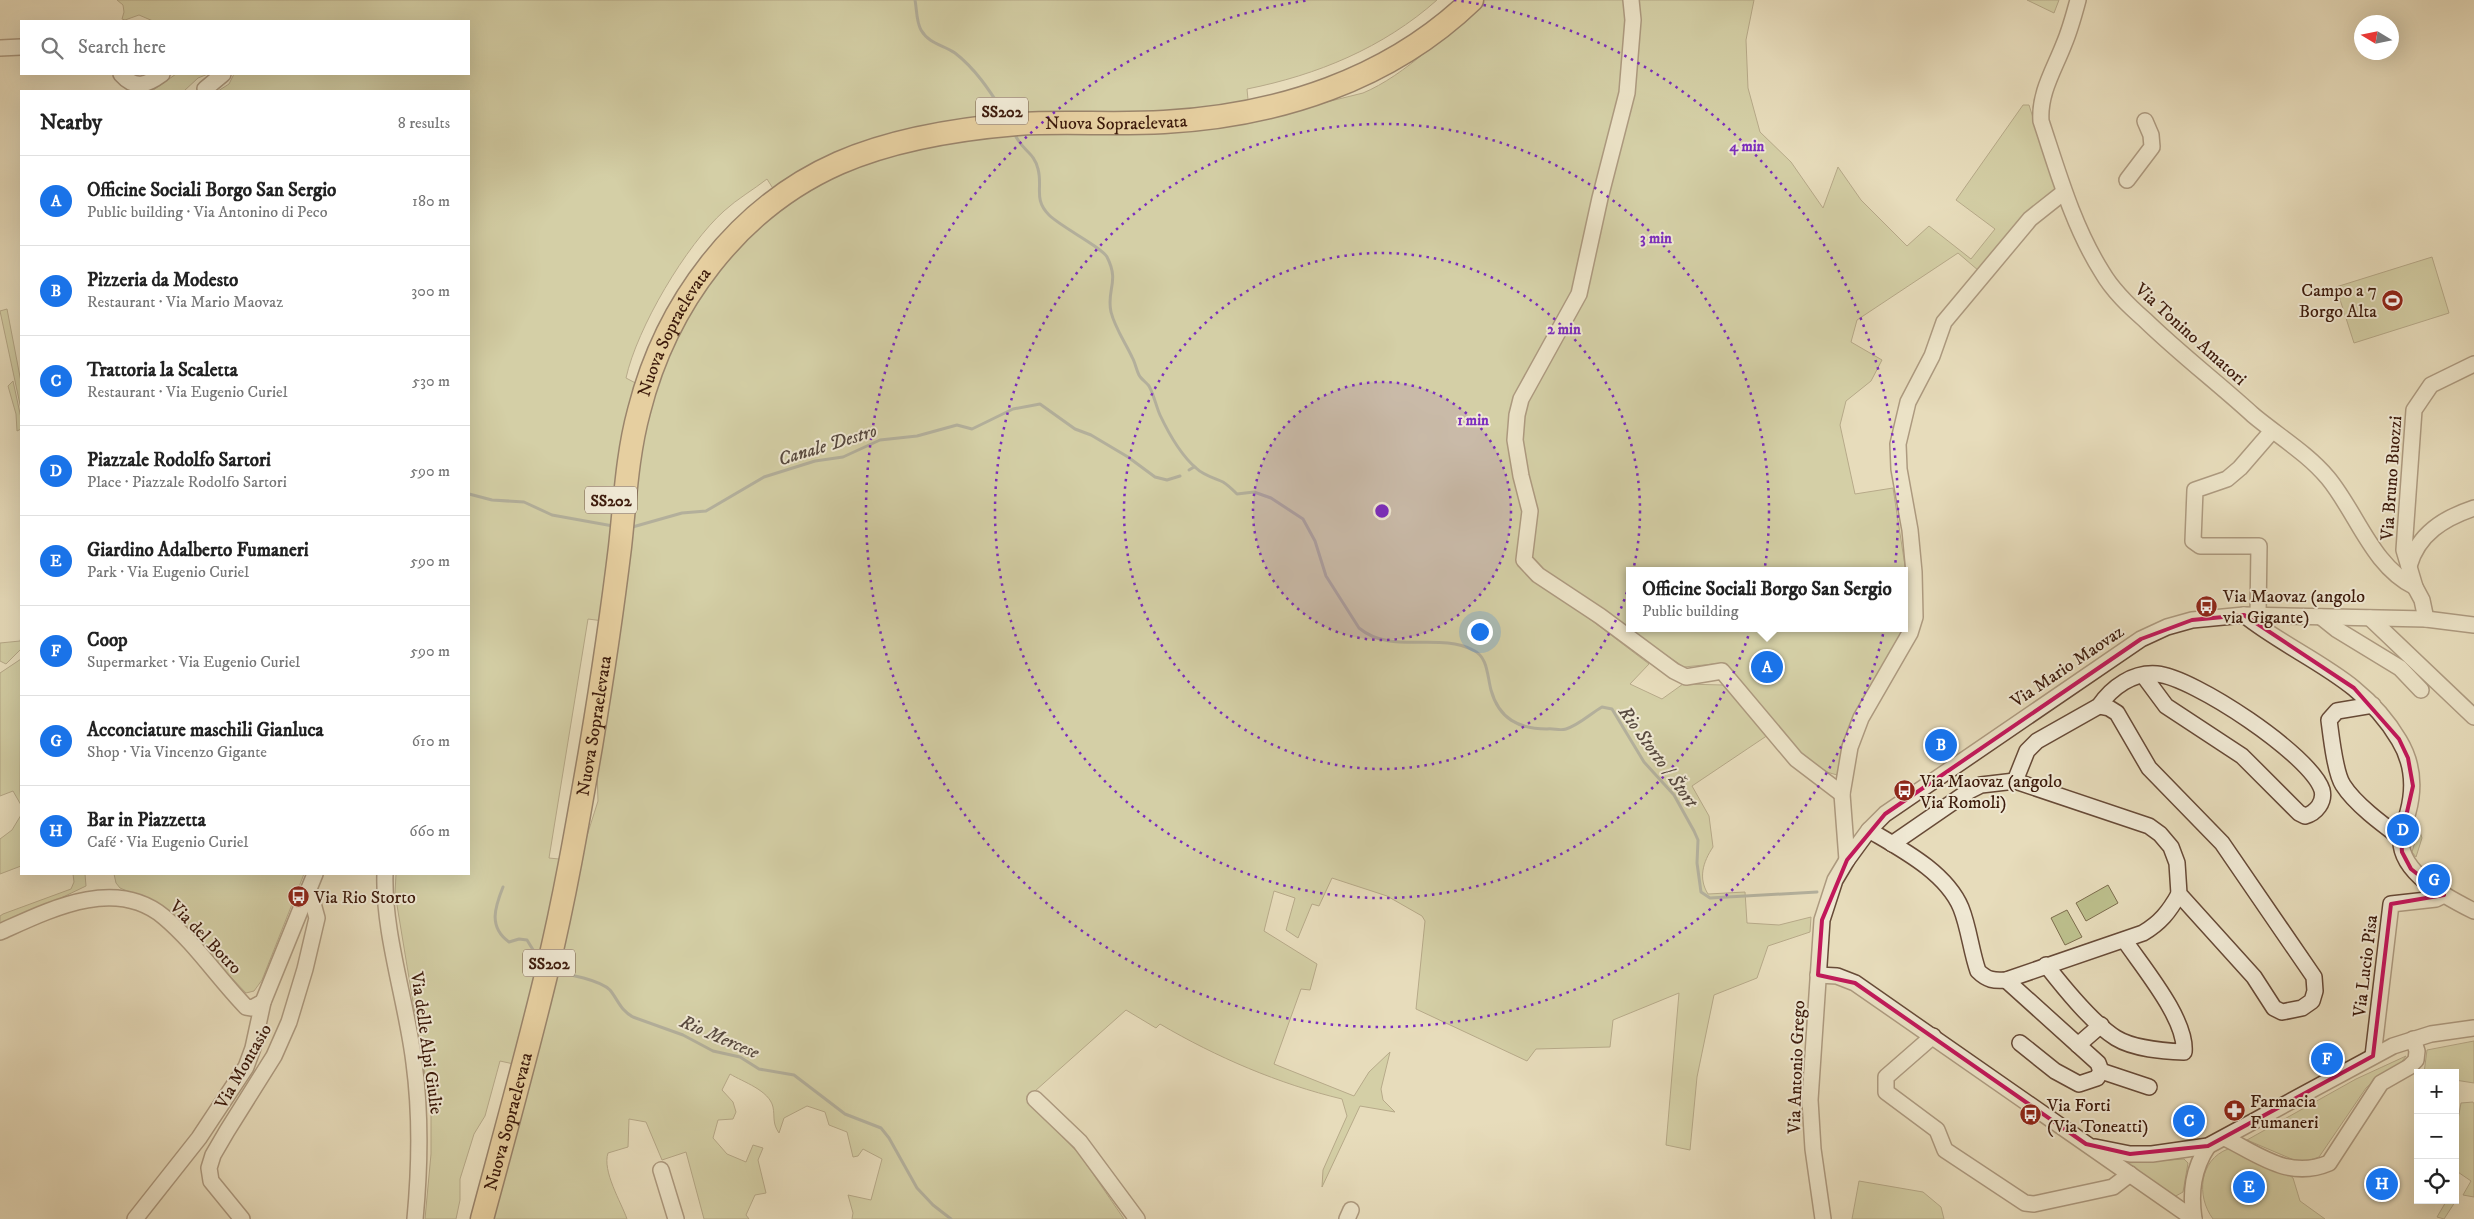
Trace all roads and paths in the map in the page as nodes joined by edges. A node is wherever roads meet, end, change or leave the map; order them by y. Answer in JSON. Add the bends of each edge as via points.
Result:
{"nodes":[{"id":1,"x":1451,"y":0,"type":"edge"},
{"id":2,"x":1472,"y":0,"type":"edge"},
{"id":3,"x":1631,"y":0,"type":"edge"},
{"id":4,"x":2078,"y":0,"type":"edge"},
{"id":5,"x":20,"y":47,"type":"edge"},
{"id":6,"x":0,"y":48,"type":"edge"},
{"id":7,"x":122,"y":75,"type":"edge"},
{"id":8,"x":161,"y":75,"type":"edge"},
{"id":9,"x":222,"y":75,"type":"edge"},
{"id":10,"x":205,"y":89,"type":"dead end"},
{"id":11,"x":1248,"y":105,"type":"junction"},
{"id":12,"x":2145,"y":121,"type":"dead end"},
{"id":13,"x":2127,"y":180,"type":"dead end"},
{"id":14,"x":2064,"y":192,"type":"junction"},
{"id":15,"x":2474,"y":364,"type":"edge"},
{"id":16,"x":2272,"y":431,"type":"junction"},
{"id":17,"x":2474,"y":508,"type":"edge"},
{"id":18,"x":2409,"y":566,"type":"junction"},
{"id":19,"x":2415,"y":587,"type":"junction"},
{"id":20,"x":2251,"y":615,"type":"junction"},
{"id":21,"x":2321,"y":617,"type":"junction"},
{"id":22,"x":2370,"y":618,"type":"junction"},
{"id":23,"x":2426,"y":619,"type":"junction"},
{"id":24,"x":2474,"y":625,"type":"edge"},
{"id":25,"x":2143,"y":675,"type":"junction"},
{"id":26,"x":2421,"y":690,"type":"dead end"},
{"id":27,"x":2372,"y":705,"type":"junction"},
{"id":28,"x":2100,"y":706,"type":"junction"},
{"id":29,"x":2474,"y":717,"type":"edge"},
{"id":30,"x":2015,"y":781,"type":"junction"},
{"id":31,"x":1842,"y":794,"type":"junction"},
{"id":32,"x":1868,"y":830,"type":"junction"},
{"id":33,"x":2400,"y":838,"type":"junction"},
{"id":34,"x":1892,"y":844,"type":"junction"},
{"id":35,"x":1847,"y":860,"type":"junction"},
{"id":36,"x":315,"y":875,"type":"edge"},
{"id":37,"x":386,"y":875,"type":"edge"},
{"id":38,"x":309,"y":889,"type":"junction"},
{"id":39,"x":2179,"y":894,"type":"junction"},
{"id":40,"x":2444,"y":895,"type":"junction"},
{"id":41,"x":2474,"y":911,"type":"edge"},
{"id":42,"x":0,"y":932,"type":"edge"},
{"id":43,"x":2125,"y":941,"type":"junction"},
{"id":44,"x":2046,"y":965,"type":"junction"},
{"id":45,"x":1818,"y":975,"type":"junction"},
{"id":46,"x":2006,"y":980,"type":"junction"},
{"id":47,"x":263,"y":1002,"type":"junction"},
{"id":48,"x":2101,"y":1025,"type":"junction"},
{"id":49,"x":2474,"y":1028,"type":"edge"},
{"id":50,"x":1933,"y":1036,"type":"junction"},
{"id":51,"x":2413,"y":1039,"type":"junction"},
{"id":52,"x":2020,"y":1043,"type":"dead end"},
{"id":53,"x":2078,"y":1045,"type":"junction"},
{"id":54,"x":2373,"y":1056,"type":"junction"},
{"id":55,"x":517,"y":1064,"type":"junction"},
{"id":56,"x":2102,"y":1072,"type":"junction"},
{"id":57,"x":2149,"y":1086,"type":"dead end"},
{"id":58,"x":1035,"y":1100,"type":"dead end"},
{"id":59,"x":2224,"y":1138,"type":"junction"},
{"id":60,"x":2086,"y":1144,"type":"junction"},
{"id":61,"x":2208,"y":1146,"type":"junction"},
{"id":62,"x":661,"y":1170,"type":"dead end"},
{"id":63,"x":2130,"y":1174,"type":"junction"},
{"id":64,"x":135,"y":1219,"type":"edge"},
{"id":65,"x":242,"y":1219,"type":"edge"},
{"id":66,"x":415,"y":1219,"type":"edge"},
{"id":67,"x":468,"y":1219,"type":"edge"},
{"id":68,"x":482,"y":1219,"type":"edge"},
{"id":69,"x":676,"y":1219,"type":"edge"},
{"id":70,"x":1137,"y":1219,"type":"edge"},
{"id":71,"x":1823,"y":1219,"type":"edge"},
{"id":72,"x":2194,"y":1219,"type":"edge"}],
"edges":[{"from":1,"to":11,"type":"highway","name":"Nuova Sopraelevata","number":"SS202","via":[[1394,43],[1363,61]]},
{"from":2,"to":11,"type":"highway","name":"Nuova Sopraelevata","number":"SS202","via":[[1429,36],[1376,69],[1313,96]]},
{"from":3,"to":31,"type":"street","via":[[1633,20],[1627,93],[1579,294],[1521,399],[1517,416],[1516,456],[1530,511],[1524,560],[1538,574],[1674,671],[1686,677],[1722,671],[1796,759]]},
{"from":4,"to":14,"type":"street","name":"Via Tonino Amatori","via":[[2065,43],[2042,96],[2040,111]]},
{"from":5,"to":6,"type":"street"},
{"from":7,"to":8,"type":"street","via":[[131,83],[140,85]]},
{"from":9,"to":10,"type":"street"},
{"from":11,"to":55,"type":"highway","name":"Nuova Sopraelevata","number":"SS202","via":[[1193,120],[1017,124],[929,136],[888,146],[836,164],[741,210],[696,260],[661,316],[639,385],[603,621],[592,738],[564,860],[548,970]]},
{"from":12,"to":13,"type":"street","via":[[2152,147]]},
{"from":14,"to":16,"type":"street","name":"Via Tonino Amatori","via":[[2102,273],[2125,302]]},
{"from":14,"to":31,"type":"street","via":[[2023,226],[1944,322],[1918,386],[1908,402],[1898,444],[1910,530],[1915,617],[1910,633],[1861,718],[1850,747]]},
{"from":15,"to":18,"type":"street","name":"Via Bruno Buozzi","via":[[2431,385],[2414,410],[2404,524],[2404,550]]},
{"from":16,"to":19,"type":"street","name":"Via Tonino Amatori","via":[[2328,478],[2370,543],[2389,566]]},
{"from":16,"to":20,"type":"street","via":[[2227,479],[2195,490],[2193,541],[2200,546],[2259,546]]},
{"from":17,"to":18,"type":"street","via":[[2445,520],[2431,530],[2419,541]]},
{"from":18,"to":19,"type":"street","name":"Via Bruno Buozzi"},
{"from":19,"to":23,"type":"street","name":"Via Bruno Buozzi"},
{"from":20,"to":21,"type":"street","name":"Via Mario Maovaz"},
{"from":20,"to":27,"type":"street","via":[[2262,629],[2336,674]]},
{"from":20,"to":32,"type":"street","name":"Via Mario Maovaz","via":[[2192,620],[2166,627],[2141,639],[1884,814]]},
{"from":21,"to":22,"type":"street","name":"Via Mario Maovaz"},
{"from":21,"to":26,"type":"street","via":[[2400,668]]},
{"from":22,"to":23,"type":"street","name":"Via Mario Maovaz"},
{"from":22,"to":29,"type":"street"},
{"from":23,"to":24,"type":"street","name":"Via Mario Maovaz"},
{"from":25,"to":25,"type":"street","via":[[2166,706],[2242,756],[2299,813],[2311,815],[2320,805],[2323,799],[2319,784],[2274,737],[2190,684],[2174,677]]},
{"from":25,"to":28,"type":"street","via":[[2125,681]]},
{"from":27,"to":33,"type":"street","via":[[2399,739],[2408,758],[2413,782],[2412,797]]},
{"from":27,"to":33,"type":"street","via":[[2337,711],[2329,720],[2334,752],[2343,786]]},
{"from":28,"to":30,"type":"street","via":[[2037,742],[2027,751]]},
{"from":28,"to":39,"type":"street","via":[[2117,712],[2149,768],[2222,843],[2314,977],[2316,991],[2312,1001],[2292,1012],[2274,1008],[2254,977]]},
{"from":30,"to":34,"type":"street","via":[[1980,785]]},
{"from":30,"to":39,"type":"street","via":[[2149,826],[2171,847],[2177,863]]},
{"from":31,"to":35,"type":"street"},
{"from":32,"to":34,"type":"street"},
{"from":32,"to":35,"type":"street","name":"Via Mario Maovaz"},
{"from":33,"to":40,"type":"street","via":[[2407,863]]},
{"from":34,"to":46,"type":"street","via":[[1932,872],[1955,896],[1978,971],[1985,978]]},
{"from":35,"to":45,"type":"street","name":"Via Mario Maovaz","via":[[1835,880],[1822,920]]},
{"from":36,"to":38,"type":"street"},
{"from":37,"to":66,"type":"street","name":"Via delle Alpi Giulie","via":[[387,904],[414,1062],[420,1121]]},
{"from":38,"to":47,"type":"street"},
{"from":38,"to":65,"type":"street","name":"Via Montasio","via":[[316,918],[289,1022],[274,1056],[222,1139],[209,1168],[211,1181]]},
{"from":39,"to":43,"type":"street","via":[[2158,924]]},
{"from":40,"to":41,"type":"street"},
{"from":40,"to":54,"type":"street","name":"Via Lucio Pisa","via":[[2436,899],[2391,904]]},
{"from":42,"to":47,"type":"street","name":"Via del Botro","via":[[87,899],[112,898],[140,904],[165,917],[246,1007],[252,1008]]},
{"from":43,"to":44,"type":"street"},
{"from":43,"to":48,"type":"street","via":[[2180,1024],[2185,1041],[2184,1052],[2129,1043],[2116,1038]]},
{"from":44,"to":46,"type":"street"},
{"from":44,"to":48,"type":"street"},
{"from":45,"to":50,"type":"street","via":[[1837,976],[1855,983]]},
{"from":45,"to":71,"type":"street","name":"Via Antonio Grego","via":[[1810,1100],[1812,1148]]},
{"from":46,"to":53,"type":"street"},
{"from":47,"to":64,"type":"street","via":[[253,1048],[238,1082],[183,1160]]},
{"from":48,"to":53,"type":"street"},
{"from":49,"to":51,"type":"street"},
{"from":50,"to":60,"type":"street"},
{"from":50,"to":63,"type":"street","via":[[1886,1077],[1886,1092],[1938,1130],[1945,1150],[2025,1203],[2034,1204],[2113,1187]]},
{"from":51,"to":54,"type":"street"},
{"from":51,"to":59,"type":"street","via":[[2416,1060],[2381,1083],[2329,1163],[2302,1170],[2289,1169]]},
{"from":52,"to":56,"type":"street","via":[[2055,1071],[2079,1084],[2097,1078]]},
{"from":53,"to":56,"type":"street","via":[[2098,1063]]},
{"from":54,"to":59,"type":"street"},
{"from":55,"to":67,"type":"highway","name":"Nuova Sopraelevata","number":"SS202"},
{"from":55,"to":68,"type":"highway","name":"Nuova Sopraelevata","number":"SS202"},
{"from":56,"to":57,"type":"street"},
{"from":58,"to":70,"type":"street","via":[[1080,1142]]},
{"from":59,"to":61,"type":"street"},
{"from":60,"to":61,"type":"street","via":[[2130,1154],[2175,1152]]},
{"from":60,"to":63,"type":"street"},
{"from":61,"to":72,"type":"street","via":[[2194,1174]]},
{"from":62,"to":69,"type":"street"},
{"from":63,"to":72,"type":"street"}]}
